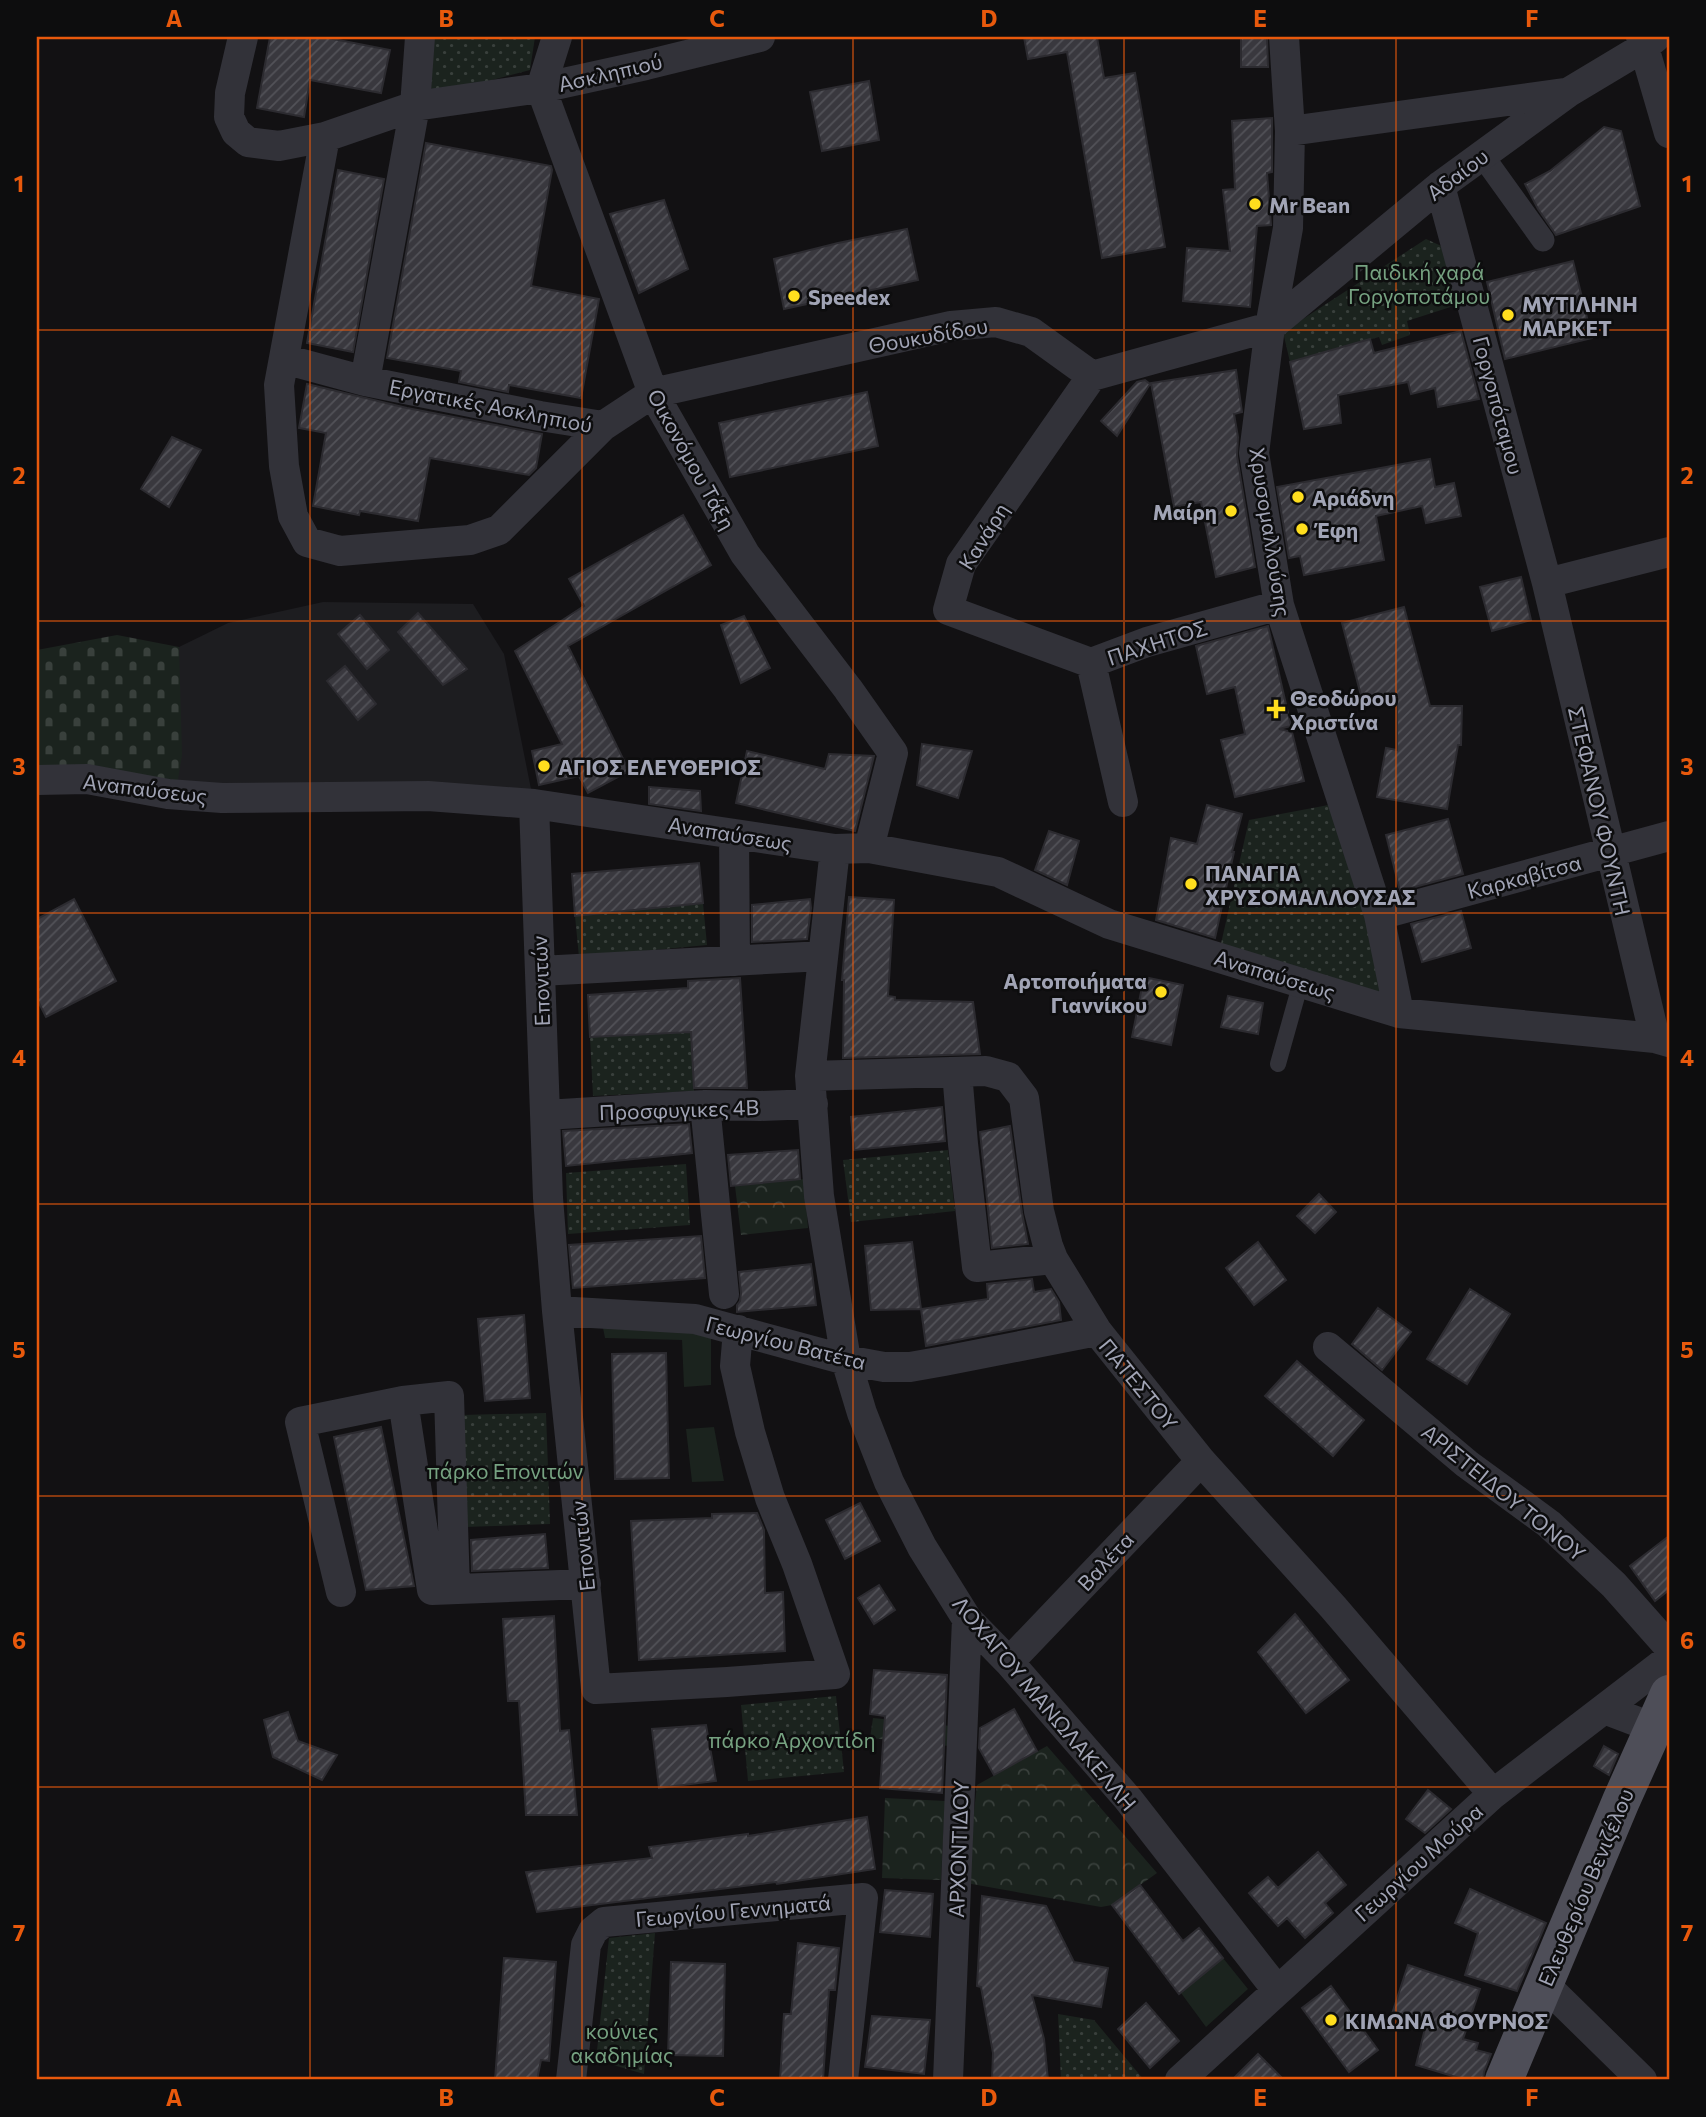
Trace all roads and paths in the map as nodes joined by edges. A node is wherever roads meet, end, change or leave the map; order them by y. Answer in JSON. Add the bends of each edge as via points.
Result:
{"nodes":[{"id":1,"x":243,"y":37,"type":"edge"},
{"id":2,"x":420,"y":37,"type":"edge"},
{"id":3,"x":557,"y":37,"type":"edge"},
{"id":4,"x":760,"y":37,"type":"edge"},
{"id":5,"x":1284,"y":37,"type":"edge"},
{"id":6,"x":1647,"y":40,"type":"edge"},
{"id":7,"x":541,"y":88,"type":"junction"},
{"id":8,"x":1569,"y":92,"type":"junction"},
{"id":9,"x":415,"y":106,"type":"junction"},
{"id":10,"x":1290,"y":131,"type":"junction"},
{"id":11,"x":1669,"y":133,"type":"edge"},
{"id":12,"x":325,"y":137,"type":"junction"},
{"id":13,"x":1482,"y":155,"type":"junction"},
{"id":14,"x":1440,"y":186,"type":"junction"},
{"id":15,"x":1543,"y":240,"type":"dead end"},
{"id":16,"x":1270,"y":327,"type":"junction"},
{"id":17,"x":284,"y":359,"type":"junction"},
{"id":18,"x":1092,"y":376,"type":"junction"},
{"id":19,"x":365,"y":381,"type":"junction"},
{"id":20,"x":653,"y":393,"type":"junction"},
{"id":21,"x":603,"y":426,"type":"junction"},
{"id":22,"x":1669,"y":552,"type":"edge"},
{"id":23,"x":1547,"y":583,"type":"junction"},
{"id":24,"x":1279,"y":605,"type":"junction"},
{"id":25,"x":1091,"y":663,"type":"junction"},
{"id":26,"x":37,"y":780,"type":"edge"},
{"id":27,"x":1123,"y":802,"type":"dead end"},
{"id":28,"x":534,"y":804,"type":"junction"},
{"id":29,"x":734,"y":834,"type":"junction"},
{"id":30,"x":1669,"y":836,"type":"edge"},
{"id":31,"x":869,"y":848,"type":"junction"},
{"id":32,"x":835,"y":849,"type":"junction"},
{"id":33,"x":1610,"y":853,"type":"junction"},
{"id":34,"x":1379,"y":915,"type":"junction"},
{"id":35,"x":823,"y":956,"type":"junction"},
{"id":36,"x":735,"y":961,"type":"junction"},
{"id":37,"x":540,"y":971,"type":"junction"},
{"id":38,"x":1301,"y":982,"type":"junction"},
{"id":39,"x":1399,"y":1013,"type":"junction"},
{"id":40,"x":1662,"y":1040,"type":"edge"},
{"id":41,"x":1278,"y":1063,"type":"dead end"},
{"id":42,"x":957,"y":1072,"type":"junction"},
{"id":43,"x":811,"y":1090,"type":"junction"},
{"id":44,"x":705,"y":1105,"type":"junction"},
{"id":45,"x":546,"y":1115,"type":"junction"},
{"id":46,"x":1053,"y":1259,"type":"junction"},
{"id":47,"x":724,"y":1294,"type":"dead end"},
{"id":48,"x":556,"y":1311,"type":"junction"},
{"id":49,"x":738,"y":1330,"type":"junction"},
{"id":50,"x":1097,"y":1331,"type":"junction"},
{"id":51,"x":1328,"y":1347,"type":"dead end"},
{"id":52,"x":846,"y":1360,"type":"junction"},
{"id":53,"x":403,"y":1401,"type":"junction"},
{"id":54,"x":1201,"y":1461,"type":"junction"},
{"id":55,"x":586,"y":1584,"type":"junction"},
{"id":56,"x":454,"y":1589,"type":"junction"},
{"id":57,"x":341,"y":1592,"type":"dead end"},
{"id":58,"x":967,"y":1619,"type":"junction"},
{"id":59,"x":1669,"y":1647,"type":"edge"},
{"id":60,"x":1669,"y":1659,"type":"edge"},
{"id":61,"x":1009,"y":1662,"type":"junction"},
{"id":62,"x":1669,"y":1694,"type":"edge"},
{"id":63,"x":1604,"y":1709,"type":"junction"},
{"id":64,"x":1654,"y":1728,"type":"junction"},
{"id":65,"x":1493,"y":1794,"type":"junction"},
{"id":66,"x":1544,"y":1984,"type":"junction"},
{"id":67,"x":1277,"y":1990,"type":"junction"},
{"id":68,"x":571,"y":2080,"type":"edge"},
{"id":69,"x":843,"y":2080,"type":"edge"},
{"id":70,"x":948,"y":2080,"type":"edge"},
{"id":71,"x":1180,"y":2080,"type":"edge"},
{"id":72,"x":1504,"y":2080,"type":"edge"},
{"id":73,"x":1642,"y":2080,"type":"edge"}],
"edges":[{"from":1,"to":12,"type":"street","via":[[230,93],[229,117],[236,132],[248,142],[279,146]]},
{"from":2,"to":9,"type":"street","name":"Εργατικές Ασκληπιού"},
{"from":3,"to":7,"type":"street"},
{"from":4,"to":7,"type":"street","name":"Ασκληπιού"},
{"from":5,"to":10,"type":"street","name":"Χρυσομαλλούσης"},
{"from":6,"to":8,"type":"street","name":"Αδαίου"},
{"from":6,"to":11,"type":"street"},
{"from":7,"to":9,"type":"street"},
{"from":7,"to":20,"type":"street","name":"Οικονόμου Τάξη"},
{"from":8,"to":10,"type":"street"},
{"from":8,"to":13,"type":"street","name":"Αδαίου"},
{"from":9,"to":12,"type":"street"},
{"from":9,"to":19,"type":"street","name":"Εργατικές Ασκληπιού"},
{"from":10,"to":16,"type":"street","name":"Χρυσομαλλούσης","via":[[1288,228]]},
{"from":12,"to":17,"type":"street","name":"Εργατικές Ασκληπιού"},
{"from":13,"to":14,"type":"street","name":"Αδαίου"},
{"from":13,"to":15,"type":"street"},
{"from":14,"to":16,"type":"street","name":"Αδαίου"},
{"from":14,"to":23,"type":"street","name":"Γοργοπόταμου"},
{"from":16,"to":18,"type":"street"},
{"from":16,"to":24,"type":"street","name":"Χρυσομαλλούσης","via":[[1254,453]]},
{"from":17,"to":19,"type":"street"},
{"from":17,"to":21,"type":"street","name":"Εργατικές Ασκληπιού","via":[[279,385],[284,466],[293,516],[307,542],[340,551],[470,540],[499,530]]},
{"from":18,"to":20,"type":"street","name":"Θουκυδίδου","via":[[1031,332],[996,322],[951,326]]},
{"from":18,"to":25,"type":"street","name":"Κανάρη","via":[[961,564],[948,610]]},
{"from":19,"to":21,"type":"street","name":"Εργατικές Ασκληπιού"},
{"from":20,"to":21,"type":"street"},
{"from":20,"to":31,"type":"street","name":"Οικονόμου Τάξη","via":[[745,554],[893,753]]},
{"from":22,"to":23,"type":"street"},
{"from":23,"to":33,"type":"street","name":"ΣΤΕΦΑΝΟΥ ΦΟΥΝΤΗ"},
{"from":24,"to":25,"type":"street","name":"ΠΑΧΗΤΟΣ","via":[[1147,642]]},
{"from":24,"to":34,"type":"street","name":"Χρυσομαλλούσης"},
{"from":25,"to":27,"type":"street","name":"ΠΑΧΗΤΟΣ"},
{"from":26,"to":28,"type":"street","name":"Αναπαύσεως","via":[[87,779],[168,794],[222,798],[428,796]]},
{"from":28,"to":29,"type":"street","name":"Αναπαύσεως"},
{"from":28,"to":37,"type":"street","name":"Επονιτών"},
{"from":29,"to":32,"type":"street","name":"Αναπαύσεως"},
{"from":29,"to":36,"type":"street"},
{"from":30,"to":33,"type":"street","name":"Καρκαβίτσα"},
{"from":31,"to":32,"type":"street","name":"Αναπαύσεως"},
{"from":31,"to":38,"type":"street","name":"Αναπαύσεως","via":[[999,872],[1109,924]]},
{"from":32,"to":35,"type":"street","name":"ΛΟΧΑΓΟΥ ΜΑΝΩΛΑΚΕΛΛΗ"},
{"from":33,"to":34,"type":"street","name":"Καρκαβίτσα"},
{"from":33,"to":40,"type":"street","name":"ΣΤΕΦΑΝΟΥ ΦΟΥΝΤΗ"},
{"from":34,"to":39,"type":"street","name":"Χρυσομαλλούσης"},
{"from":35,"to":36,"type":"street"},
{"from":35,"to":43,"type":"street","name":"ΛΟΧΑΓΟΥ ΜΑΝΩΛΑΚΕΛΛΗ"},
{"from":36,"to":37,"type":"street"},
{"from":37,"to":45,"type":"street","name":"Επονιτών"},
{"from":38,"to":39,"type":"street","name":"Αναπαύσεως"},
{"from":38,"to":41,"type":"lane"},
{"from":39,"to":40,"type":"street","name":"Αναπαύσεως"},
{"from":42,"to":43,"type":"street","name":"ΠΑΤΕΣΤΟΥ"},
{"from":42,"to":46,"type":"street","name":"ΠΑΤΕΣΤΟΥ","via":[[986,1071],[1008,1077],[1024,1098],[1039,1210]]},
{"from":42,"to":46,"type":"street","via":[[976,1267]]},
{"from":43,"to":44,"type":"street","name":"Προσφυγικες 4Β","via":[[760,1107]]},
{"from":43,"to":52,"type":"street","name":"ΛΟΧΑΓΟΥ ΜΑΝΩΛΑΚΕΛΛΗ","via":[[819,1196]]},
{"from":44,"to":45,"type":"street","name":"Προσφυγικες 4Β"},
{"from":44,"to":47,"type":"street"},
{"from":45,"to":48,"type":"street","name":"Επονιτών"},
{"from":46,"to":50,"type":"street","name":"ΠΑΤΕΣΤΟΥ"},
{"from":48,"to":49,"type":"street","name":"Γεωργίου Βατέτα","via":[[695,1319]]},
{"from":48,"to":55,"type":"street","name":"Επονιτών"},
{"from":49,"to":52,"type":"street","name":"Γεωργίου Βατέτα"},
{"from":49,"to":55,"type":"street","name":"Επονιτών","via":[[734,1366],[750,1433],[835,1674],[596,1689]]},
{"from":50,"to":52,"type":"street","name":"Γεωργίου Βατέτα","via":[[911,1367]]},
{"from":50,"to":54,"type":"street","name":"ΠΑΤΕΣΤΟΥ"},
{"from":51,"to":59,"type":"street","name":"ΑΡΙΣΤΕΙΔΟΥ ΤΟΝΟΥ","via":[[1467,1464],[1549,1524],[1614,1585]]},
{"from":52,"to":58,"type":"street","name":"ΛΟΧΑΓΟΥ ΜΑΝΩΛΑΚΕΛΛΗ","via":[[889,1482]]},
{"from":53,"to":56,"type":"street","via":[[432,1590]]},
{"from":53,"to":56,"type":"street","via":[[449,1396]]},
{"from":53,"to":57,"type":"street","via":[[300,1422]]},
{"from":54,"to":61,"type":"street","name":"Βαλέτα"},
{"from":54,"to":65,"type":"street","name":"ΠΑΤΕΣΤΟΥ"},
{"from":55,"to":56,"type":"street"},
{"from":58,"to":61,"type":"street","name":"ΛΟΧΑΓΟΥ ΜΑΝΩΛΑΚΕΛΛΗ"},
{"from":58,"to":70,"type":"street","name":"ΑΡΧΟΝΤΙΔΟΥ"},
{"from":60,"to":63,"type":"street","name":"Γεωργίου Μούρα"},
{"from":61,"to":67,"type":"street","name":"ΛΟΧΑΓΟΥ ΜΑΝΩΛΑΚΕΛΛΗ","via":[[1128,1799]]},
{"from":62,"to":64,"type":"main road","name":"Ελευθερίου Βενιζέλου"},
{"from":63,"to":64,"type":"street"},
{"from":63,"to":65,"type":"street","name":"Γεωργίου Μούρα"},
{"from":64,"to":66,"type":"main road","name":"Ελευθερίου Βενιζέλου"},
{"from":65,"to":67,"type":"street","name":"Γεωργίου Μούρα"},
{"from":66,"to":72,"type":"main road","name":"Ελευθερίου Βενιζέλου"},
{"from":66,"to":73,"type":"street"},
{"from":67,"to":71,"type":"street","name":"Γεωργίου Μούρα"},
{"from":68,"to":69,"type":"street","name":"Γεωργίου Γεννηματά","via":[[586,1945],[604,1922],[863,1898]]}]}
